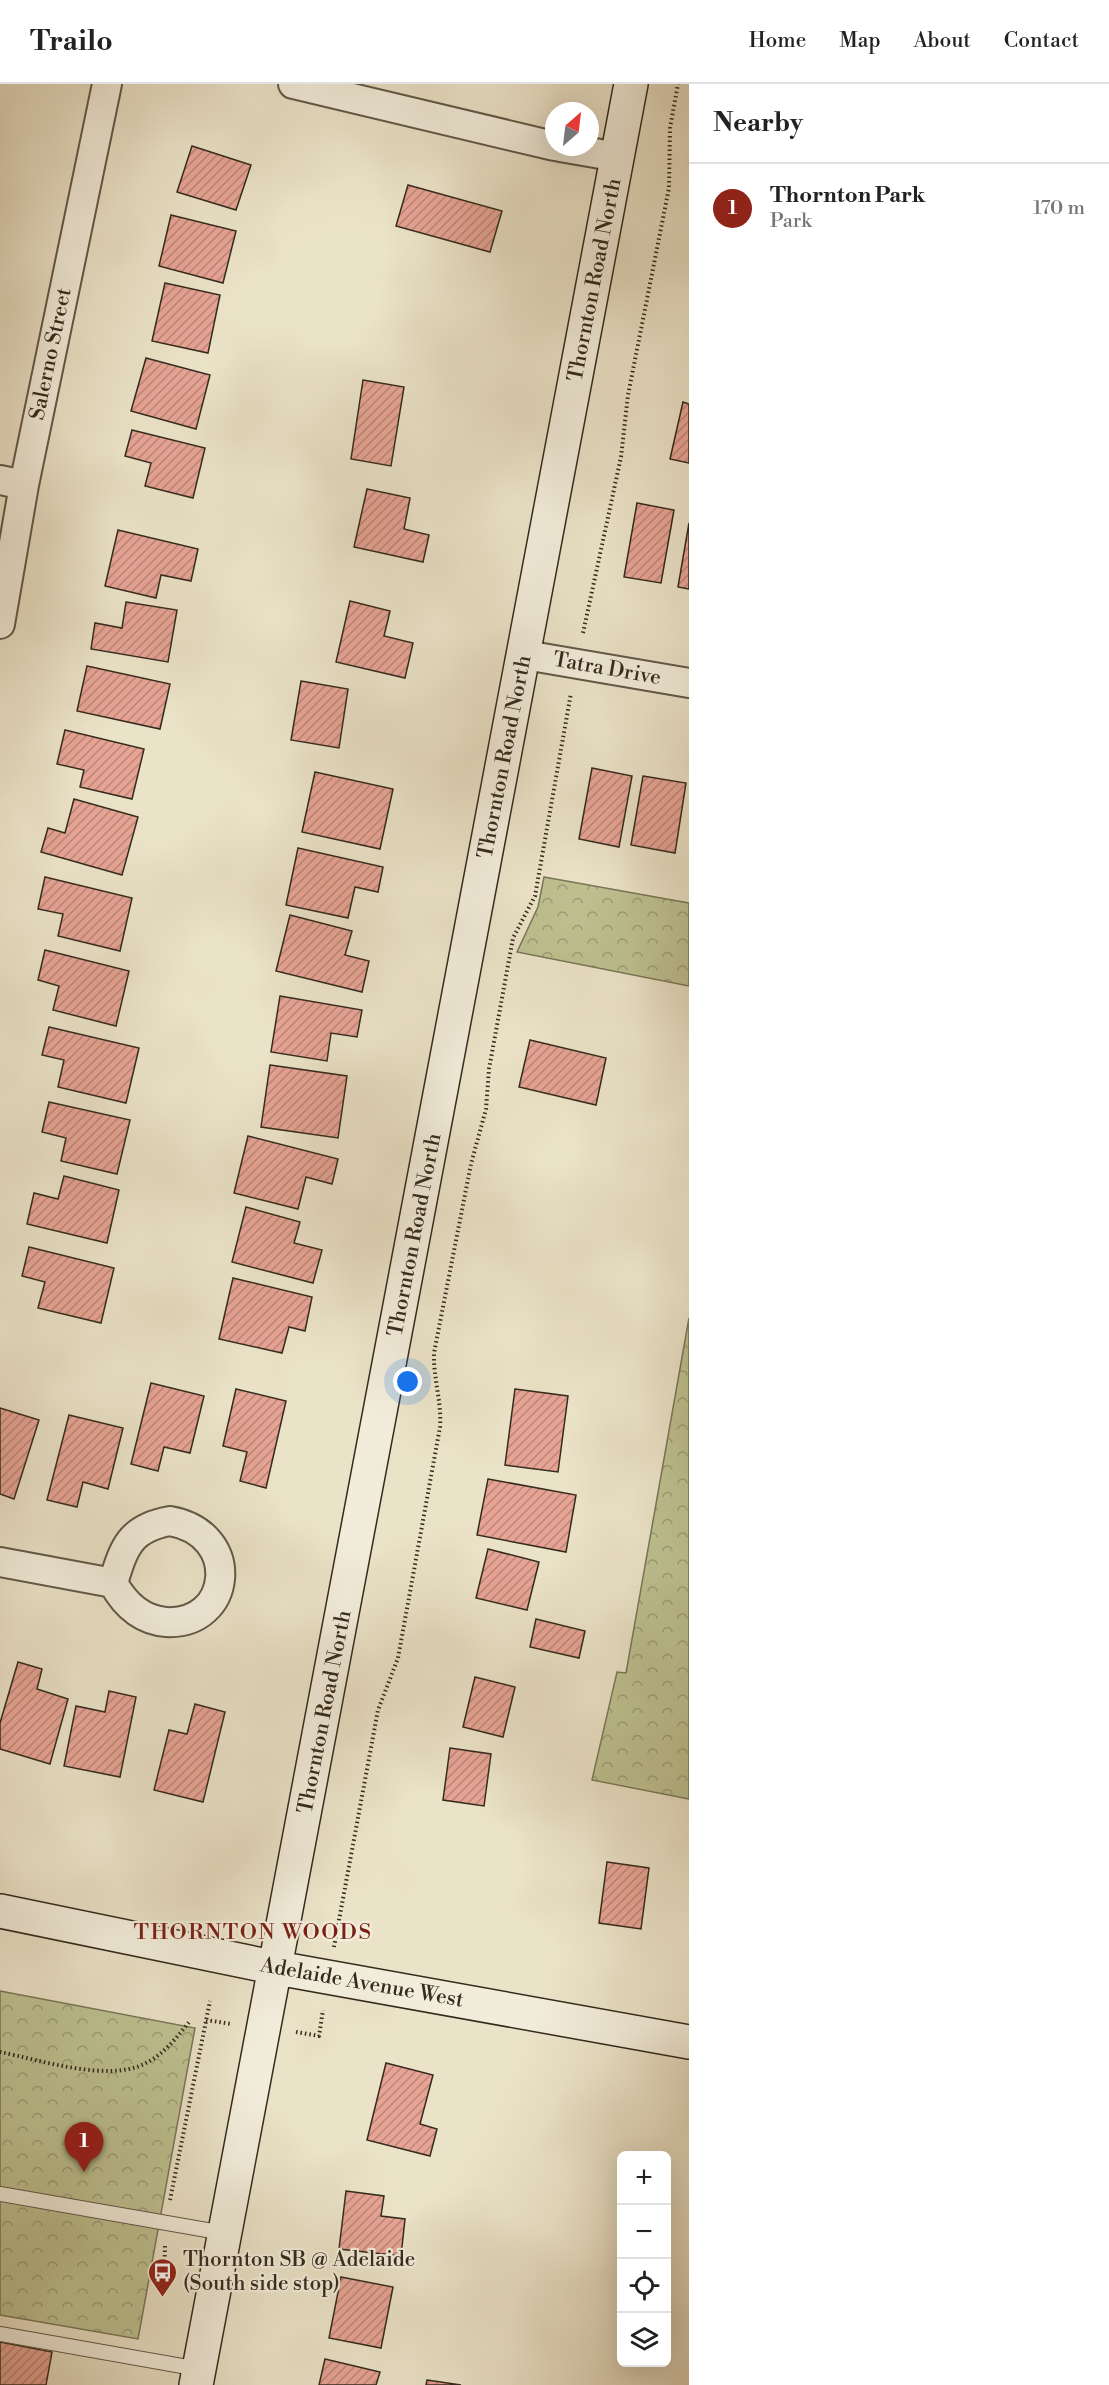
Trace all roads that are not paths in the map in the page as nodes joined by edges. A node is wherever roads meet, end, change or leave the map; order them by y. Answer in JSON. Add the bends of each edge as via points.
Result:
{"nodes":[{"id":1,"x":107,"y":84,"type":"edge"},
{"id":2,"x":293,"y":84,"type":"edge"},
{"id":3,"x":631,"y":84,"type":"edge"},
{"id":4,"x":545,"y":144,"type":"edge"},
{"id":5,"x":599,"y":154,"type":"edge"},
{"id":6,"x":618,"y":157,"type":"junction"},
{"id":7,"x":12,"y":483,"type":"edge"},
{"id":8,"x":0,"y":624,"type":"edge"},
{"id":9,"x":525,"y":655,"type":"junction"},
{"id":10,"x":689,"y":683,"type":"edge"},
{"id":11,"x":0,"y":1562,"type":"edge"},
{"id":12,"x":113,"y":1583,"type":"dead end"},
{"id":13,"x":0,"y":1911,"type":"edge"},
{"id":14,"x":277,"y":1968,"type":"junction"},
{"id":15,"x":689,"y":2042,"type":"edge"},
{"id":16,"x":0,"y":2194,"type":"edge"},
{"id":17,"x":224,"y":2233,"type":"junction"},
{"id":18,"x":0,"y":2334,"type":"edge"},
{"id":19,"x":197,"y":2377,"type":"edge"}],
"edges":[{"from":1,"to":7,"type":"street","name":"Salerno Street"},
{"from":2,"to":4,"type":"street"},
{"from":3,"to":6,"type":"main road","name":"Thornton Road North"},
{"from":5,"to":6,"type":"street"},
{"from":6,"to":9,"type":"main road","name":"Thornton Road North"},
{"from":7,"to":8,"type":"street","name":"Salerno Street"},
{"from":9,"to":10,"type":"street","name":"Tatra Drive"},
{"from":9,"to":14,"type":"main road","name":"Thornton Road North"},
{"from":11,"to":12,"type":"street"},
{"from":13,"to":14,"type":"main road","name":"Adelaide Avenue West"},
{"from":14,"to":15,"type":"main road","name":"Adelaide Avenue West"},
{"from":14,"to":17,"type":"main road","name":"Thornton Road North"},
{"from":16,"to":17,"type":"lane"},
{"from":17,"to":19,"type":"main road","name":"Thornton Road North"},
{"from":18,"to":19,"type":"lane"}]}
